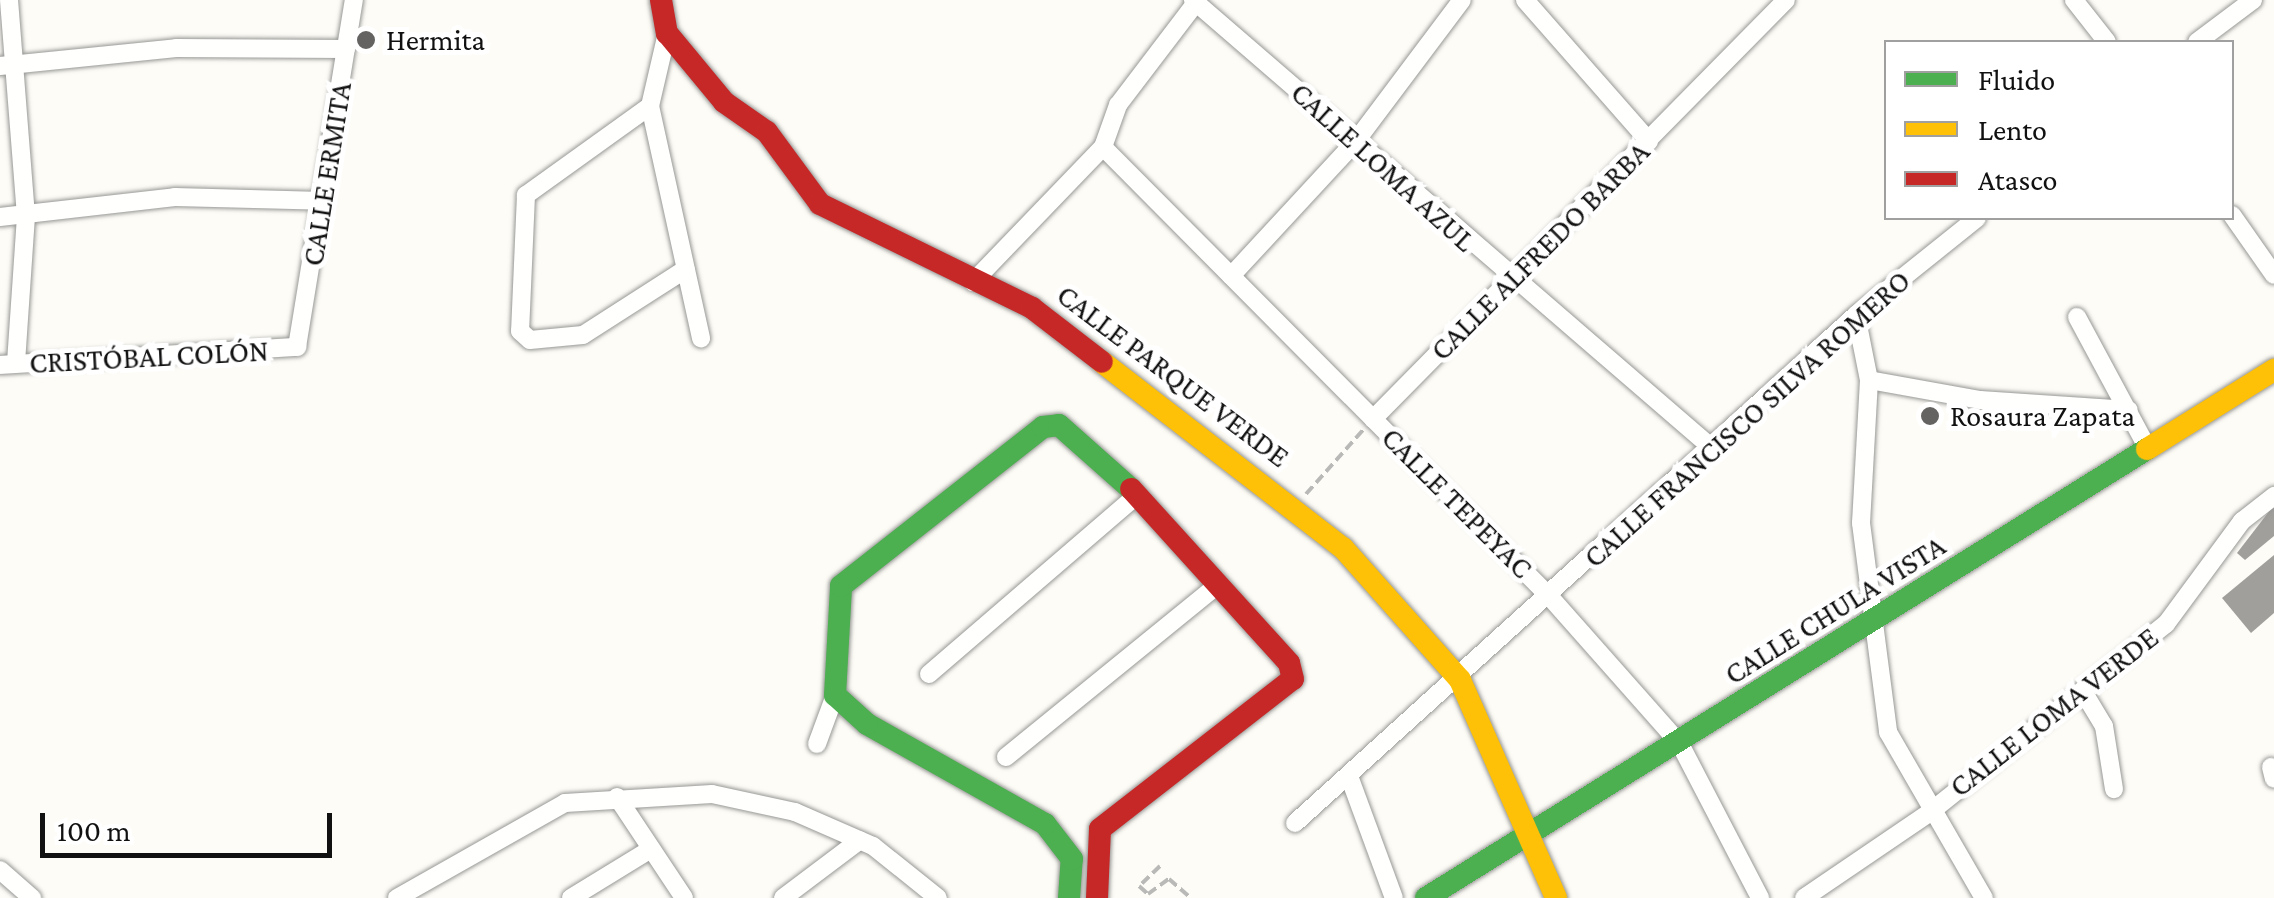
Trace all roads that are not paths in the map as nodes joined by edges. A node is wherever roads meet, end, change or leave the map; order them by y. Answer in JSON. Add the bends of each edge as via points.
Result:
{"nodes":[{"id":1,"x":9,"y":0,"type":"edge"},
{"id":2,"x":354,"y":0,"type":"edge"},
{"id":3,"x":661,"y":0,"type":"edge"},
{"id":4,"x":1462,"y":0,"type":"edge"},
{"id":5,"x":1524,"y":0,"type":"edge"},
{"id":6,"x":1786,"y":0,"type":"edge"},
{"id":7,"x":2074,"y":0,"type":"edge"},
{"id":8,"x":2253,"y":0,"type":"edge"},
{"id":9,"x":1195,"y":1,"type":"edge"},
{"id":10,"x":668,"y":33,"type":"junction"},
{"id":11,"x":2105,"y":40,"type":"edge"},
{"id":12,"x":2200,"y":40,"type":"edge"},
{"id":13,"x":346,"y":49,"type":"junction"},
{"id":14,"x":8,"y":66,"type":"edge"},
{"id":15,"x":650,"y":106,"type":"junction"},
{"id":16,"x":1356,"y":141,"type":"junction"},
{"id":17,"x":1649,"y":141,"type":"junction"},
{"id":18,"x":1104,"y":148,"type":"junction"},
{"id":19,"x":323,"y":201,"type":"junction"},
{"id":20,"x":26,"y":216,"type":"junction"},
{"id":21,"x":0,"y":217,"type":"edge"},
{"id":22,"x":2234,"y":218,"type":"edge"},
{"id":23,"x":1975,"y":220,"type":"edge"},
{"id":24,"x":686,"y":270,"type":"junction"},
{"id":25,"x":2274,"y":275,"type":"edge"},
{"id":26,"x":1231,"y":276,"type":"junction"},
{"id":27,"x":1510,"y":280,"type":"junction"},
{"id":28,"x":973,"y":282,"type":"junction"},
{"id":29,"x":1856,"y":315,"type":"junction"},
{"id":30,"x":2076,"y":317,"type":"dead end"},
{"id":31,"x":700,"y":338,"type":"dead end"},
{"id":32,"x":298,"y":346,"type":"joint"},
{"id":33,"x":8,"y":364,"type":"edge"},
{"id":34,"x":2274,"y":370,"type":"edge"},
{"id":35,"x":1869,"y":380,"type":"junction"},
{"id":36,"x":2129,"y":410,"type":"junction"},
{"id":37,"x":1373,"y":418,"type":"junction"},
{"id":38,"x":1712,"y":448,"type":"junction"},
{"id":39,"x":2148,"y":449,"type":"junction"},
{"id":40,"x":1138,"y":495,"type":"junction"},
{"id":41,"x":2274,"y":496,"type":"edge"},
{"id":42,"x":1218,"y":585,"type":"junction"},
{"id":43,"x":1550,"y":597,"type":"junction"},
{"id":44,"x":1872,"y":622,"type":"junction"},
{"id":45,"x":928,"y":674,"type":"dead end"},
{"id":46,"x":1460,"y":680,"type":"junction"},
{"id":47,"x":2084,"y":692,"type":"junction"},
{"id":48,"x":834,"y":695,"type":"junction"},
{"id":49,"x":817,"y":744,"type":"dead end"},
{"id":50,"x":1680,"y":744,"type":"junction"},
{"id":51,"x":1006,"y":758,"type":"dead end"},
{"id":52,"x":1349,"y":776,"type":"junction"},
{"id":53,"x":2114,"y":789,"type":"dead end"},
{"id":54,"x":617,"y":797,"type":"junction"},
{"id":55,"x":1929,"y":812,"type":"junction"},
{"id":56,"x":1295,"y":823,"type":"dead end"},
{"id":57,"x":1529,"y":838,"type":"junction"},
{"id":58,"x":860,"y":840,"type":"junction"},
{"id":59,"x":650,"y":849,"type":"junction"},
{"id":60,"x":0,"y":870,"type":"edge"},
{"id":61,"x":426,"y":880,"type":"junction"},
{"id":62,"x":32,"y":898,"type":"edge"},
{"id":63,"x":397,"y":898,"type":"edge"},
{"id":64,"x":438,"y":898,"type":"edge"},
{"id":65,"x":571,"y":898,"type":"edge"},
{"id":66,"x":684,"y":898,"type":"edge"},
{"id":67,"x":783,"y":898,"type":"edge"},
{"id":68,"x":938,"y":898,"type":"edge"},
{"id":69,"x":1069,"y":898,"type":"edge"},
{"id":70,"x":1097,"y":898,"type":"edge"},
{"id":71,"x":1394,"y":898,"type":"edge"},
{"id":72,"x":1426,"y":898,"type":"edge"},
{"id":73,"x":1556,"y":898,"type":"edge"},
{"id":74,"x":1760,"y":898,"type":"edge"},
{"id":75,"x":1804,"y":898,"type":"edge"},
{"id":76,"x":1984,"y":898,"type":"edge"}],
"edges":[{"from":1,"to":14,"type":"street"},
{"from":2,"to":13,"type":"street","name":"CALLE ERMITA"},
{"from":3,"to":10,"type":"street","name":"CALLE PARQUE VERDE"},
{"from":4,"to":16,"type":"street"},
{"from":5,"to":17,"type":"street"},
{"from":6,"to":17,"type":"street","name":"CALLE ALFREDO BARBA"},
{"from":7,"to":11,"type":"street"},
{"from":8,"to":12,"type":"street"},
{"from":9,"to":16,"type":"street","name":"CALLE LOMA AZUL"},
{"from":9,"to":18,"type":"street","via":[[1118,105]]},
{"from":10,"to":15,"type":"street"},
{"from":10,"to":28,"type":"street","name":"CALLE PARQUE VERDE","via":[[724,102],[768,132],[820,204]]},
{"from":13,"to":14,"type":"street","via":[[176,48]]},
{"from":13,"to":19,"type":"street","name":"CALLE ERMITA"},
{"from":14,"to":20,"type":"street"},
{"from":15,"to":24,"type":"street"},
{"from":15,"to":24,"type":"street","via":[[526,196],[520,332],[530,340],[584,334]]},
{"from":16,"to":26,"type":"street"},
{"from":16,"to":27,"type":"street","name":"CALLE LOMA AZUL"},
{"from":17,"to":27,"type":"street","name":"CALLE ALFREDO BARBA"},
{"from":18,"to":26,"type":"street","name":"CALLE TEPEYAC"},
{"from":18,"to":28,"type":"street"},
{"from":19,"to":20,"type":"street","via":[[176,197]]},
{"from":19,"to":32,"type":"street","name":"CALLE ERMITA"},
{"from":20,"to":21,"type":"street"},
{"from":20,"to":33,"type":"street"},
{"from":22,"to":25,"type":"street"},
{"from":23,"to":29,"type":"street","name":"CALLE FRANCISCO SILVA ROMERO"},
{"from":24,"to":31,"type":"street"},
{"from":26,"to":37,"type":"street","name":"CALLE TEPEYAC"},
{"from":27,"to":37,"type":"street","name":"CALLE ALFREDO BARBA"},
{"from":27,"to":38,"type":"street","name":"CALLE LOMA AZUL"},
{"from":28,"to":46,"type":"street","name":"CALLE PARQUE VERDE","via":[[1032,308],[1296,506]]},
{"from":29,"to":35,"type":"street"},
{"from":29,"to":38,"type":"street","name":"CALLE FRANCISCO SILVA ROMERO"},
{"from":30,"to":36,"type":"street"},
{"from":32,"to":33,"type":"street","name":"CRISTÓBAL COLÓN"},
{"from":34,"to":39,"type":"street","name":"CALLE CHULA VISTA"},
{"from":35,"to":36,"type":"street","via":[[1980,400]]},
{"from":35,"to":44,"type":"street","via":[[1860,523]]},
{"from":36,"to":39,"type":"street"},
{"from":37,"to":43,"type":"street","name":"CALLE TEPEYAC"},
{"from":38,"to":43,"type":"street","name":"CALLE FRANCISCO SILVA ROMERO"},
{"from":39,"to":44,"type":"street","name":"CALLE CHULA VISTA"},
{"from":40,"to":42,"type":"street"},
{"from":40,"to":45,"type":"street"},
{"from":40,"to":48,"type":"street","via":[[1070,432],[1043,427],[841,586]]},
{"from":41,"to":47,"type":"street","name":"CALLE LOMA VERDE","via":[[2242,520],[2178,612]]},
{"from":42,"to":51,"type":"street"},
{"from":42,"to":70,"type":"street","via":[[1289,662],[1293,679],[1094,837]]},
{"from":43,"to":46,"type":"street","name":"CALLE FRANCISCO SILVA ROMERO"},
{"from":43,"to":50,"type":"street","name":"CALLE TEPEYAC"},
{"from":44,"to":50,"type":"street","name":"CALLE CHULA VISTA"},
{"from":44,"to":55,"type":"street","via":[[1888,732]]},
{"from":46,"to":52,"type":"street","name":"CALLE FRANCISCO SILVA ROMERO"},
{"from":46,"to":57,"type":"street","name":"CALLE PARQUE VERDE"},
{"from":47,"to":53,"type":"street","via":[[2104,726]]},
{"from":47,"to":55,"type":"street","name":"CALLE LOMA VERDE"},
{"from":48,"to":49,"type":"street"},
{"from":48,"to":69,"type":"street","via":[[867,724],[1045,824],[1066,846]]},
{"from":50,"to":57,"type":"street","name":"CALLE CHULA VISTA"},
{"from":50,"to":74,"type":"street","name":"CALLE TEPEYAC"},
{"from":52,"to":56,"type":"street","name":"CALLE FRANCISCO SILVA ROMERO"},
{"from":52,"to":71,"type":"street"},
{"from":54,"to":58,"type":"street","via":[[712,794],[794,812]]},
{"from":54,"to":59,"type":"street"},
{"from":54,"to":61,"type":"street","via":[[565,803]]},
{"from":55,"to":75,"type":"street","name":"CALLE LOMA VERDE"},
{"from":55,"to":76,"type":"street"},
{"from":57,"to":72,"type":"street","name":"CALLE CHULA VISTA"},
{"from":57,"to":73,"type":"street","name":"CALLE PARQUE VERDE"},
{"from":58,"to":67,"type":"street"},
{"from":58,"to":68,"type":"street"},
{"from":59,"to":65,"type":"street"},
{"from":59,"to":66,"type":"street"},
{"from":60,"to":62,"type":"street"},
{"from":61,"to":63,"type":"street"},
{"from":61,"to":64,"type":"street"}]}
